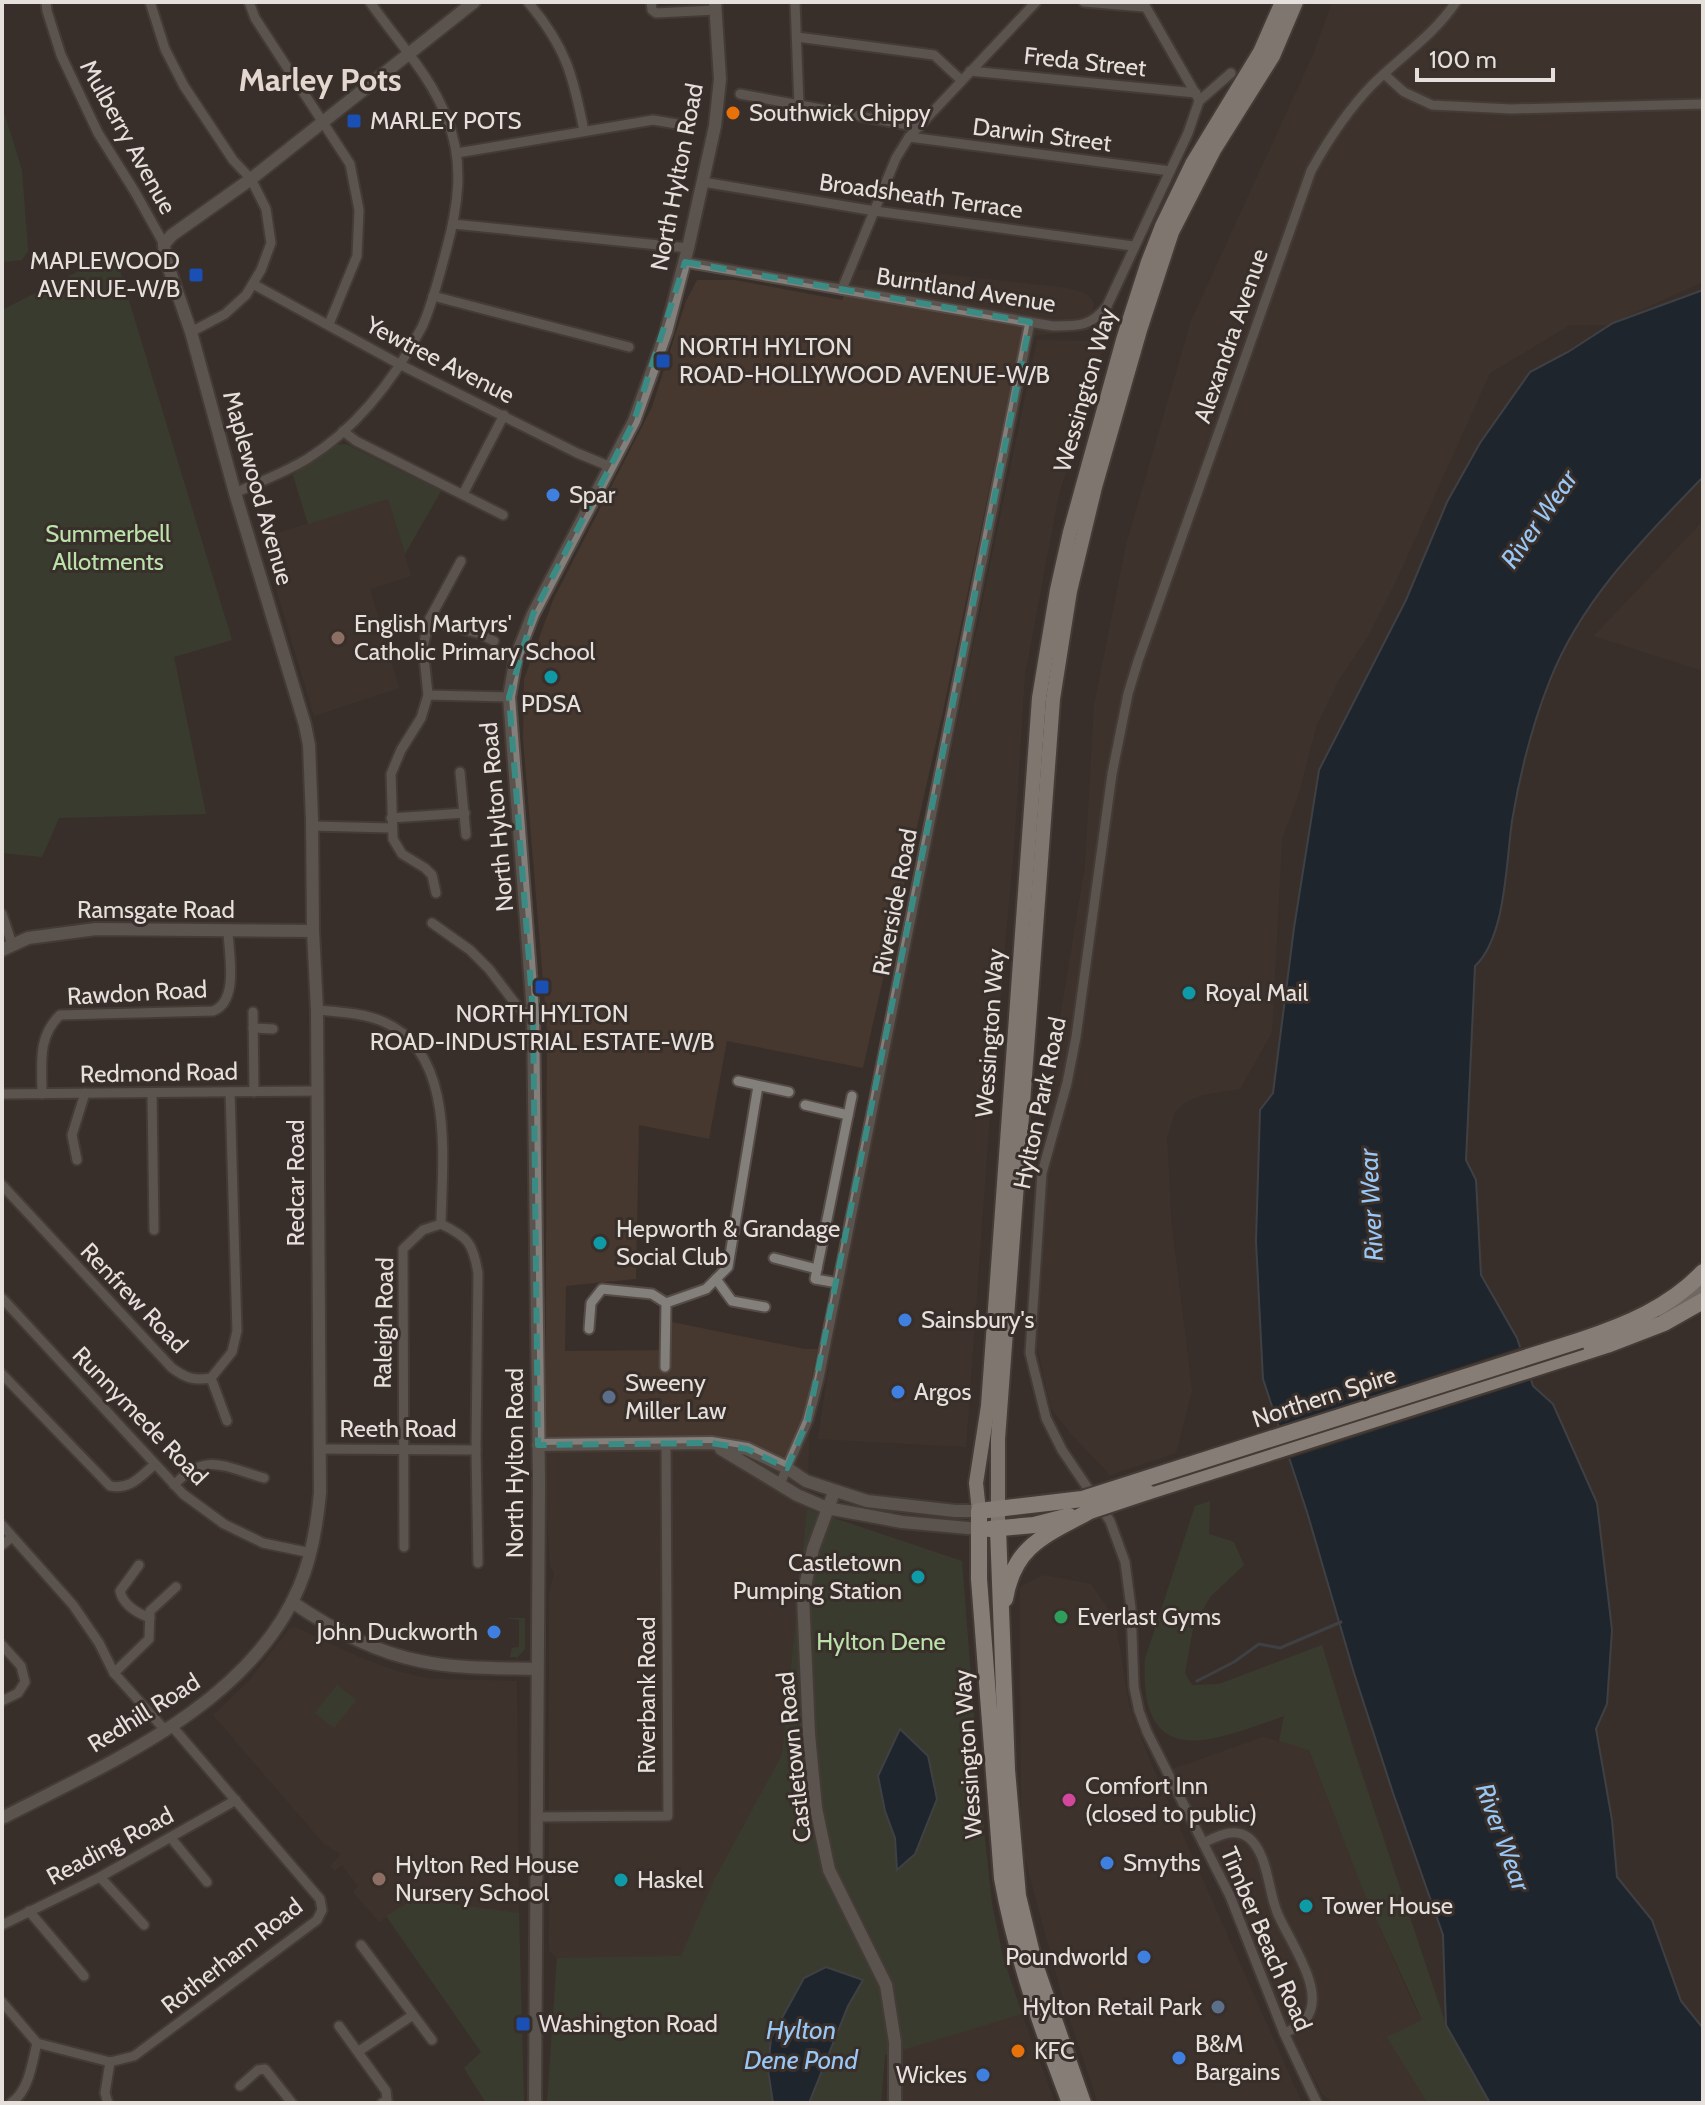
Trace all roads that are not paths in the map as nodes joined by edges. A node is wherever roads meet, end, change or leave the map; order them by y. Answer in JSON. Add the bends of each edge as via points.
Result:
{"nodes":[{"id":1,"x":46,"y":2,"type":"edge"},
{"id":2,"x":150,"y":2,"type":"edge"},
{"id":3,"x":249,"y":2,"type":"edge"},
{"id":4,"x":370,"y":2,"type":"edge"},
{"id":5,"x":474,"y":2,"type":"edge"},
{"id":6,"x":528,"y":2,"type":"edge"},
{"id":7,"x":651,"y":2,"type":"edge"},
{"id":8,"x":795,"y":2,"type":"edge"},
{"id":9,"x":1036,"y":2,"type":"edge"},
{"id":10,"x":1084,"y":2,"type":"edge"},
{"id":11,"x":1282,"y":2,"type":"edge"},
{"id":12,"x":1296,"y":2,"type":"edge"},
{"id":13,"x":1456,"y":2,"type":"edge"},
{"id":14,"x":1144,"y":4,"type":"edge"},
{"id":15,"x":715,"y":6,"type":"edge"},
{"id":16,"x":797,"y":37,"type":"junction"},
{"id":17,"x":409,"y":54,"type":"junction"},
{"id":18,"x":970,"y":71,"type":"junction"},
{"id":19,"x":1231,"y":73,"type":"dead end"},
{"id":20,"x":1384,"y":74,"type":"junction"},
{"id":21,"x":961,"y":80,"type":"junction"},
{"id":22,"x":740,"y":94,"type":"dead end"},
{"id":23,"x":1198,"y":97,"type":"junction"},
{"id":24,"x":1703,"y":104,"type":"edge"},
{"id":25,"x":799,"y":106,"type":"junction"},
{"id":26,"x":325,"y":121,"type":"junction"},
{"id":27,"x":689,"y":126,"type":"dead end"},
{"id":28,"x":919,"y":127,"type":"junction"},
{"id":29,"x":584,"y":131,"type":"junction"},
{"id":30,"x":909,"y":137,"type":"junction"},
{"id":31,"x":457,"y":153,"type":"junction"},
{"id":32,"x":1170,"y":171,"type":"junction"},
{"id":33,"x":251,"y":179,"type":"junction"},
{"id":34,"x":703,"y":182,"type":"junction"},
{"id":35,"x":875,"y":211,"type":"junction"},
{"id":36,"x":453,"y":224,"type":"junction"},
{"id":37,"x":164,"y":244,"type":"junction"},
{"id":38,"x":1133,"y":246,"type":"junction"},
{"id":39,"x":688,"y":248,"type":"junction"},
{"id":40,"x":685,"y":262,"type":"junction"},
{"id":41,"x":253,"y":284,"type":"junction"},
{"id":42,"x":842,"y":289,"type":"junction"},
{"id":43,"x":433,"y":296,"type":"junction"},
{"id":44,"x":1030,"y":322,"type":"junction"},
{"id":45,"x":329,"y":324,"type":"junction"},
{"id":46,"x":191,"y":332,"type":"junction"},
{"id":47,"x":629,"y":347,"type":"dead end"},
{"id":48,"x":399,"y":364,"type":"junction"},
{"id":49,"x":504,"y":415,"type":"junction"},
{"id":50,"x":343,"y":431,"type":"junction"},
{"id":51,"x":611,"y":467,"type":"junction"},
{"id":52,"x":235,"y":493,"type":"junction"},
{"id":53,"x":463,"y":494,"type":"junction"},
{"id":54,"x":503,"y":515,"type":"dead end"},
{"id":55,"x":461,"y":561,"type":"dead end"},
{"id":56,"x":429,"y":620,"type":"junction"},
{"id":57,"x":494,"y":641,"type":"dead end"},
{"id":58,"x":428,"y":695,"type":"junction"},
{"id":59,"x":509,"y":697,"type":"junction"},
{"id":60,"x":1121,"y":727,"type":"joint"},
{"id":61,"x":309,"y":745,"type":"joint"},
{"id":62,"x":460,"y":772,"type":"dead end"},
{"id":63,"x":465,"y":813,"type":"junction"},
{"id":64,"x":391,"y":823,"type":"junction"},
{"id":65,"x":312,"y":826,"type":"junction"},
{"id":66,"x":466,"y":835,"type":"dead end"},
{"id":67,"x":436,"y":893,"type":"dead end"},
{"id":68,"x":2,"y":914,"type":"edge"},
{"id":69,"x":432,"y":923,"type":"dead end"},
{"id":70,"x":313,"y":931,"type":"junction"},
{"id":71,"x":228,"y":932,"type":"junction"},
{"id":72,"x":7,"y":947,"type":"edge"},
{"id":73,"x":317,"y":1010,"type":"junction"},
{"id":74,"x":253,"y":1012,"type":"dead end"},
{"id":75,"x":533,"y":1013,"type":"junction"},
{"id":76,"x":253,"y":1028,"type":"junction"},
{"id":77,"x":273,"y":1029,"type":"dead end"},
{"id":78,"x":738,"y":1081,"type":"dead end"},
{"id":79,"x":758,"y":1086,"type":"junction"},
{"id":80,"x":317,"y":1091,"type":"junction"},
{"id":81,"x":230,"y":1092,"type":"junction"},
{"id":82,"x":254,"y":1092,"type":"junction"},
{"id":83,"x":789,"y":1092,"type":"dead end"},
{"id":84,"x":85,"y":1093,"type":"junction"},
{"id":85,"x":152,"y":1093,"type":"junction"},
{"id":86,"x":2,"y":1094,"type":"edge"},
{"id":87,"x":42,"y":1094,"type":"junction"},
{"id":88,"x":852,"y":1096,"type":"dead end"},
{"id":89,"x":805,"y":1105,"type":"dead end"},
{"id":90,"x":848,"y":1115,"type":"junction"},
{"id":91,"x":77,"y":1160,"type":"dead end"},
{"id":92,"x":2,"y":1185,"type":"edge"},
{"id":93,"x":441,"y":1224,"type":"junction"},
{"id":94,"x":154,"y":1230,"type":"dead end"},
{"id":95,"x":774,"y":1258,"type":"dead end"},
{"id":96,"x":817,"y":1269,"type":"junction"},
{"id":97,"x":1703,"y":1272,"type":"edge"},
{"id":98,"x":716,"y":1279,"type":"junction"},
{"id":99,"x":838,"y":1283,"type":"junction"},
{"id":100,"x":1703,"y":1286,"type":"edge"},
{"id":101,"x":2,"y":1298,"type":"edge"},
{"id":102,"x":1703,"y":1301,"type":"edge"},
{"id":103,"x":666,"y":1303,"type":"junction"},
{"id":104,"x":765,"y":1307,"type":"dead end"},
{"id":105,"x":1651,"y":1311,"type":"junction"},
{"id":106,"x":589,"y":1329,"type":"dead end"},
{"id":107,"x":1583,"y":1346,"type":"junction"},
{"id":108,"x":665,"y":1367,"type":"dead end"},
{"id":109,"x":2,"y":1374,"type":"edge"},
{"id":110,"x":211,"y":1378,"type":"junction"},
{"id":111,"x":227,"y":1421,"type":"dead end"},
{"id":112,"x":711,"y":1443,"type":"junction"},
{"id":113,"x":666,"y":1444,"type":"junction"},
{"id":114,"x":538,"y":1445,"type":"junction"},
{"id":115,"x":403,"y":1448,"type":"junction"},
{"id":116,"x":320,"y":1449,"type":"junction"},
{"id":117,"x":476,"y":1450,"type":"junction"},
{"id":118,"x":154,"y":1465,"type":"junction"},
{"id":119,"x":787,"y":1468,"type":"junction"},
{"id":120,"x":264,"y":1478,"type":"dead end"},
{"id":121,"x":780,"y":1484,"type":"junction"},
{"id":122,"x":174,"y":1485,"type":"junction"},
{"id":123,"x":834,"y":1492,"type":"junction"},
{"id":124,"x":1086,"y":1505,"type":"junction"},
{"id":125,"x":827,"y":1508,"type":"junction"},
{"id":126,"x":998,"y":1510,"type":"junction"},
{"id":127,"x":979,"y":1511,"type":"junction"},
{"id":128,"x":2,"y":1525,"type":"edge"},
{"id":129,"x":979,"y":1529,"type":"junction"},
{"id":130,"x":998,"y":1529,"type":"junction"},
{"id":131,"x":12,"y":1537,"type":"junction"},
{"id":132,"x":2,"y":1545,"type":"edge"},
{"id":133,"x":404,"y":1547,"type":"dead end"},
{"id":134,"x":311,"y":1553,"type":"junction"},
{"id":135,"x":1125,"y":1562,"type":"joint"},
{"id":136,"x":478,"y":1563,"type":"dead end"},
{"id":137,"x":139,"y":1565,"type":"dead end"},
{"id":138,"x":176,"y":1587,"type":"dead end"},
{"id":139,"x":292,"y":1602,"type":"junction"},
{"id":140,"x":284,"y":1615,"type":"joint"},
{"id":141,"x":150,"y":1618,"type":"junction"},
{"id":142,"x":999,"y":1628,"type":"junction"},
{"id":143,"x":2,"y":1645,"type":"edge"},
{"id":144,"x":537,"y":1669,"type":"junction"},
{"id":145,"x":114,"y":1673,"type":"junction"},
{"id":146,"x":2,"y":1701,"type":"edge"},
{"id":147,"x":167,"y":1727,"type":"junction"},
{"id":148,"x":236,"y":1800,"type":"junction"},
{"id":149,"x":537,"y":1817,"type":"junction"},
{"id":150,"x":2,"y":1818,"type":"edge"},
{"id":151,"x":171,"y":1838,"type":"junction"},
{"id":152,"x":1203,"y":1843,"type":"junction"},
{"id":153,"x":100,"y":1877,"type":"junction"},
{"id":154,"x":207,"y":1882,"type":"dead end"},
{"id":155,"x":29,"y":1911,"type":"junction"},
{"id":156,"x":2,"y":1925,"type":"edge"},
{"id":157,"x":144,"y":1925,"type":"dead end"},
{"id":158,"x":361,"y":1945,"type":"dead end"},
{"id":159,"x":84,"y":1976,"type":"dead end"},
{"id":160,"x":2,"y":2002,"type":"edge"},
{"id":161,"x":413,"y":2015,"type":"junction"},
{"id":162,"x":339,"y":2026,"type":"dead end"},
{"id":163,"x":1284,"y":2033,"type":"junction"},
{"id":164,"x":432,"y":2040,"type":"dead end"},
{"id":165,"x":37,"y":2043,"type":"junction"},
{"id":166,"x":359,"y":2051,"type":"junction"},
{"id":167,"x":110,"y":2062,"type":"junction"},
{"id":168,"x":240,"y":2086,"type":"dead end"},
{"id":169,"x":11,"y":2103,"type":"edge"},
{"id":170,"x":108,"y":2103,"type":"edge"},
{"id":171,"x":292,"y":2103,"type":"edge"},
{"id":172,"x":382,"y":2103,"type":"edge"},
{"id":173,"x":535,"y":2103,"type":"edge"},
{"id":174,"x":895,"y":2103,"type":"edge"},
{"id":175,"x":1070,"y":2103,"type":"edge"},
{"id":176,"x":1083,"y":2103,"type":"edge"},
{"id":177,"x":1317,"y":2103,"type":"edge"}],
"edges":[{"from":1,"to":37,"type":"street","name":"Mulberry Avenue","via":[[61,55],[98,133]]},
{"from":2,"to":33,"type":"street","via":[[184,86]]},
{"from":3,"to":26,"type":"street"},
{"from":4,"to":17,"type":"street"},
{"from":5,"to":17,"type":"street"},
{"from":6,"to":29,"type":"street","via":[[560,46],[574,79]]},
{"from":7,"to":15,"type":"street","via":[[656,13]]},
{"from":8,"to":16,"type":"street"},
{"from":9,"to":18,"type":"street"},
{"from":10,"to":14,"type":"street"},
{"from":11,"to":127,"type":"main road","name":"Wessington Way","via":[[1260,52],[1192,164],[1162,226],[1123,340],[1057,590],[1039,698],[988,1406],[976,1483]]},
{"from":12,"to":126,"type":"main road","name":"Wessington Way","via":[[1273,56],[1214,150],[1172,232],[1095,487],[1070,591],[1053,699],[1038,872],[998,1439]]},
{"from":13,"to":20,"type":"street","name":"Alexandra Avenue"},
{"from":14,"to":23,"type":"street"},
{"from":15,"to":34,"type":"street","name":"North Hylton Road","via":[[720,79]]},
{"from":16,"to":21,"type":"street","via":[[934,55]]},
{"from":16,"to":25,"type":"street"},
{"from":17,"to":26,"type":"street"},
{"from":17,"to":31,"type":"street","via":[[447,118]]},
{"from":18,"to":21,"type":"street"},
{"from":18,"to":23,"type":"street","name":"Freda Street"},
{"from":19,"to":23,"type":"street"},
{"from":20,"to":24,"type":"street","via":[[1404,92],[1432,105],[1511,109]]},
{"from":20,"to":60,"type":"street","name":"Alexandra Avenue","via":[[1330,137],[1311,171],[1138,661]]},
{"from":21,"to":28,"type":"street"},
{"from":22,"to":25,"type":"street"},
{"from":23,"to":32,"type":"street","name":"Burntland Avenue","via":[[1197,114]]},
{"from":25,"to":28,"type":"street"},
{"from":26,"to":33,"type":"street"},
{"from":26,"to":45,"type":"street","via":[[350,164],[359,210],[357,256]]},
{"from":27,"to":29,"type":"street","via":[[653,120]]},
{"from":28,"to":30,"type":"street"},
{"from":29,"to":31,"type":"street"},
{"from":30,"to":32,"type":"street","name":"Darwin Street"},
{"from":30,"to":35,"type":"street"},
{"from":31,"to":36,"type":"street"},
{"from":32,"to":38,"type":"street","name":"Burntland Avenue"},
{"from":33,"to":37,"type":"street"},
{"from":33,"to":41,"type":"street","via":[[266,209],[271,243]]},
{"from":34,"to":35,"type":"street","name":"Broadsheath Terrace"},
{"from":34,"to":39,"type":"street","name":"North Hylton Road"},
{"from":35,"to":38,"type":"street","name":"Broadsheath Terrace"},
{"from":35,"to":42,"type":"street"},
{"from":36,"to":39,"type":"street"},
{"from":36,"to":43,"type":"street"},
{"from":37,"to":46,"type":"street","name":"Maplewood Avenue"},
{"from":38,"to":44,"type":"street","name":"Burntland Avenue","via":[[1097,319],[1077,326]]},
{"from":39,"to":40,"type":"street","name":"North Hylton Road"},
{"from":40,"to":42,"type":"street","name":"Burntland Avenue"},
{"from":40,"to":51,"type":"street","name":"North Hylton Road","via":[[634,421]]},
{"from":41,"to":45,"type":"street","name":"Yewtree Avenue"},
{"from":41,"to":46,"type":"street","via":[[225,314]]},
{"from":42,"to":44,"type":"street","name":"Burntland Avenue"},
{"from":43,"to":47,"type":"street"},
{"from":43,"to":48,"type":"street"},
{"from":44,"to":99,"type":"street","name":"Riverside Road"},
{"from":45,"to":48,"type":"street","name":"Yewtree Avenue"},
{"from":46,"to":52,"type":"street","name":"Maplewood Avenue"},
{"from":48,"to":49,"type":"street","name":"Yewtree Avenue"},
{"from":48,"to":50,"type":"street","via":[[381,392]]},
{"from":49,"to":51,"type":"street","name":"Yewtree Avenue"},
{"from":49,"to":53,"type":"street"},
{"from":50,"to":52,"type":"street","via":[[307,459]]},
{"from":50,"to":53,"type":"street"},
{"from":51,"to":59,"type":"street","name":"North Hylton Road","via":[[533,614],[516,657]]},
{"from":52,"to":61,"type":"street","name":"Maplewood Avenue"},
{"from":53,"to":54,"type":"street"},
{"from":55,"to":56,"type":"street"},
{"from":56,"to":57,"type":"street"},
{"from":56,"to":58,"type":"street","via":[[423,647]]},
{"from":58,"to":59,"type":"street"},
{"from":58,"to":64,"type":"street","via":[[391,774]]},
{"from":59,"to":75,"type":"street","name":"North Hylton Road"},
{"from":60,"to":135,"type":"street","name":"Hylton Park Road","via":[[1076,1037],[1042,1173],[1030,1353],[1046,1418],[1067,1460],[1110,1521]]},
{"from":61,"to":65,"type":"street","name":"Redcar Road"},
{"from":62,"to":63,"type":"street"},
{"from":63,"to":64,"type":"street"},
{"from":63,"to":66,"type":"street"},
{"from":64,"to":65,"type":"street"},
{"from":64,"to":67,"type":"street","via":[[402,854],[432,875]]},
{"from":65,"to":70,"type":"street","name":"Redcar Road"},
{"from":68,"to":72,"type":"street"},
{"from":69,"to":75,"type":"street","via":[[470,950],[521,1011]]},
{"from":70,"to":71,"type":"street","name":"Ramsgate Road"},
{"from":70,"to":73,"type":"street","name":"Redcar Road"},
{"from":71,"to":72,"type":"street","name":"Ramsgate Road","via":[[96,929],[53,933]]},
{"from":71,"to":87,"type":"street","name":"Rawdon Road","via":[[229,991],[222,1008],[60,1015],[41,1047]]},
{"from":73,"to":80,"type":"street","name":"Redcar Road"},
{"from":73,"to":93,"type":"street","via":[[382,1020],[414,1045],[428,1068],[440,1112]]},
{"from":74,"to":76,"type":"street"},
{"from":75,"to":114,"type":"street","name":"North Hylton Road"},
{"from":76,"to":77,"type":"street"},
{"from":76,"to":82,"type":"street"},
{"from":78,"to":79,"type":"street"},
{"from":79,"to":83,"type":"street"},
{"from":79,"to":98,"type":"street","via":[[728,1267]]},
{"from":80,"to":82,"type":"street","name":"Redmond Road"},
{"from":80,"to":116,"type":"street","name":"Redcar Road"},
{"from":81,"to":82,"type":"street","name":"Redmond Road"},
{"from":81,"to":85,"type":"street","name":"Redmond Road"},
{"from":81,"to":110,"type":"street","via":[[237,1331],[232,1352]]},
{"from":84,"to":85,"type":"street","name":"Redmond Road"},
{"from":84,"to":87,"type":"street","name":"Redmond Road"},
{"from":84,"to":91,"type":"street","via":[[72,1135]]},
{"from":85,"to":94,"type":"street"},
{"from":86,"to":87,"type":"street","name":"Redmond Road"},
{"from":88,"to":90,"type":"street"},
{"from":89,"to":90,"type":"street"},
{"from":90,"to":96,"type":"street"},
{"from":92,"to":110,"type":"street","name":"Renfrew Road","via":[[172,1368],[184,1377]]},
{"from":93,"to":115,"type":"street","name":"Raleigh Road","via":[[423,1230],[403,1249]]},
{"from":93,"to":117,"type":"street","via":[[462,1234],[474,1249],[478,1273]]},
{"from":95,"to":96,"type":"street"},
{"from":96,"to":99,"type":"street","via":[[815,1279]]},
{"from":97,"to":105,"type":"highway"},
{"from":98,"to":103,"type":"street","via":[[706,1289]]},
{"from":98,"to":104,"type":"street","via":[[732,1301]]},
{"from":99,"to":119,"type":"street","name":"Riverside Road","via":[[808,1420]]},
{"from":100,"to":105,"type":"main road","via":[[1678,1304]]},
{"from":101,"to":118,"type":"street","name":"Runnymede Road"},
{"from":102,"to":107,"type":"highway","via":[[1664,1323]]},
{"from":103,"to":106,"type":"street","via":[[652,1294],[602,1289],[591,1303]]},
{"from":103,"to":108,"type":"street"},
{"from":105,"to":107,"type":"highway"},
{"from":107,"to":124,"type":"highway","name":"Northern Spire","bridge":true},
{"from":109,"to":118,"type":"street","via":[[110,1486],[130,1485]]},
{"from":110,"to":111,"type":"street"},
{"from":112,"to":113,"type":"street"},
{"from":112,"to":119,"type":"street","via":[[747,1449]]},
{"from":112,"to":121,"type":"street"},
{"from":113,"to":114,"type":"street"},
{"from":113,"to":149,"type":"street","name":"Riverbank Road","via":[[668,1816]]},
{"from":114,"to":144,"type":"street","name":"North Hylton Road"},
{"from":115,"to":116,"type":"street","name":"Reeth Road"},
{"from":115,"to":117,"type":"street","name":"Reeth Road"},
{"from":115,"to":133,"type":"street"},
{"from":116,"to":134,"type":"street","name":"Redcar Road"},
{"from":117,"to":136,"type":"street"},
{"from":118,"to":122,"type":"street","name":"Runnymede Road"},
{"from":119,"to":121,"type":"street","name":"Riverside Road"},
{"from":119,"to":123,"type":"street"},
{"from":120,"to":122,"type":"street","via":[[200,1464]]},
{"from":121,"to":125,"type":"street"},
{"from":122,"to":134,"type":"street","name":"Runnymede Road","via":[[224,1524],[263,1543]]},
{"from":123,"to":125,"type":"street","name":"Castletown Road"},
{"from":123,"to":127,"type":"street","via":[[903,1506]]},
{"from":124,"to":126,"type":"highway"},
{"from":124,"to":130,"type":"highway","via":[[1034,1525]]},
{"from":124,"to":142,"type":"highway","via":[[1022,1553],[1008,1579]]},
{"from":125,"to":129,"type":"street"},
{"from":125,"to":174,"type":"street","name":"Castletown Road","via":[[803,1596],[816,1808],[829,1870],[886,1985],[895,2042]]},
{"from":126,"to":127,"type":"highway"},
{"from":126,"to":130,"type":"main road","name":"Wessington Way"},
{"from":127,"to":129,"type":"highway","name":"Wessington Way"},
{"from":128,"to":131,"type":"street","name":"Rotherham Road"},
{"from":129,"to":130,"type":"highway"},
{"from":129,"to":175,"type":"highway","name":"Wessington Way","via":[[1002,1878],[1027,1983]]},
{"from":130,"to":142,"type":"highway","name":"Wessington Way"},
{"from":131,"to":132,"type":"street"},
{"from":131,"to":145,"type":"street","name":"Rotherham Road","via":[[73,1605]]},
{"from":134,"to":139,"type":"street","name":"Redcar Road"},
{"from":135,"to":152,"type":"street","name":"Timber Beach Road","via":[[1139,1711]]},
{"from":137,"to":141,"type":"street","via":[[120,1591],[122,1600]]},
{"from":138,"to":141,"type":"street","via":[[150,1611]]},
{"from":139,"to":140,"type":"street","name":"Redcar Road"},
{"from":139,"to":144,"type":"street","via":[[348,1635],[418,1661]]},
{"from":140,"to":147,"type":"street","name":"Redhill Road","via":[[257,1653],[216,1695]]},
{"from":141,"to":145,"type":"street","via":[[149,1639]]},
{"from":142,"to":176,"type":"highway","name":"Wessington Way","via":[[1018,1896],[1034,1962]]},
{"from":143,"to":146,"type":"street","via":[[21,1666],[25,1682],[18,1693]]},
{"from":144,"to":149,"type":"street"},
{"from":145,"to":147,"type":"street","name":"Rotherham Road"},
{"from":147,"to":148,"type":"street","name":"Rotherham Road"},
{"from":147,"to":150,"type":"street","name":"Redhill Road"},
{"from":148,"to":151,"type":"street","name":"Reading Road"},
{"from":148,"to":167,"type":"street","name":"Rotherham Road","via":[[320,1899],[322,1910],[317,1920],[134,2056]]},
{"from":149,"to":173,"type":"street"},
{"from":151,"to":153,"type":"street","name":"Reading Road"},
{"from":151,"to":154,"type":"street"},
{"from":152,"to":163,"type":"street","name":"Timber Beach Road","via":[[1230,1896]]},
{"from":152,"to":163,"type":"street","via":[[1232,1832],[1256,1846],[1276,1911],[1309,1981],[1309,2014]]},
{"from":153,"to":155,"type":"street","name":"Reading Road"},
{"from":153,"to":157,"type":"street"},
{"from":155,"to":156,"type":"street","name":"Reading Road"},
{"from":155,"to":159,"type":"street"},
{"from":158,"to":161,"type":"street"},
{"from":160,"to":165,"type":"street"},
{"from":161,"to":164,"type":"street"},
{"from":161,"to":166,"type":"street"},
{"from":162,"to":166,"type":"street"},
{"from":163,"to":177,"type":"street","name":"Timber Beach Road"},
{"from":165,"to":167,"type":"street"},
{"from":165,"to":169,"type":"street","via":[[29,2076]]},
{"from":166,"to":172,"type":"street","via":[[386,2091]]},
{"from":167,"to":170,"type":"street"},
{"from":168,"to":171,"type":"street","via":[[265,2069]]}]}
